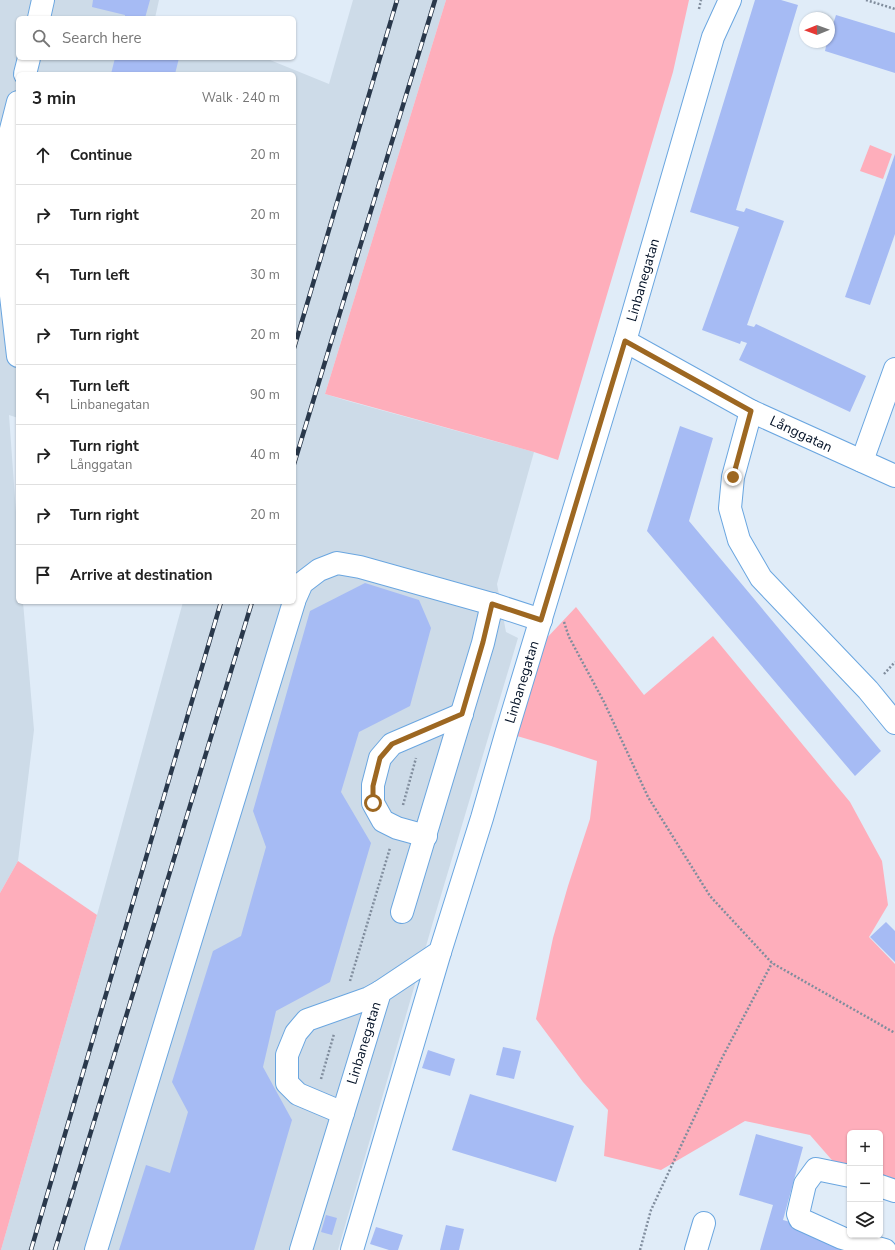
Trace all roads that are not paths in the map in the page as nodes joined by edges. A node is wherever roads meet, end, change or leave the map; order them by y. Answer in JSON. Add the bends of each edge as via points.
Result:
{"nodes":[{"id":1,"x":43,"y":0,"type":"edge"},
{"id":2,"x":713,"y":0,"type":"edge"},
{"id":3,"x":730,"y":0,"type":"edge"},
{"id":4,"x":39,"y":16,"type":"edge"},
{"id":5,"x":713,"y":37,"type":"junction"},
{"id":6,"x":28,"y":60,"type":"edge"},
{"id":7,"x":26,"y":72,"type":"edge"},
{"id":8,"x":16,"y":110,"type":"edge"},
{"id":9,"x":16,"y":339,"type":"edge"},
{"id":10,"x":625,"y":341,"type":"junction"},
{"id":11,"x":895,"y":369,"type":"edge"},
{"id":12,"x":751,"y":411,"type":"junction"},
{"id":13,"x":862,"y":462,"type":"junction"},
{"id":14,"x":895,"y":476,"type":"edge"},
{"id":15,"x":296,"y":597,"type":"edge"},
{"id":16,"x":293,"y":604,"type":"edge"},
{"id":17,"x":492,"y":604,"type":"junction"},
{"id":18,"x":541,"y":620,"type":"junction"},
{"id":19,"x":462,"y":714,"type":"junction"},
{"id":20,"x":895,"y":723,"type":"edge"},
{"id":21,"x":426,"y":836,"type":"junction"},
{"id":22,"x":402,"y":912,"type":"dead end"},
{"id":23,"x":440,"y":952,"type":"junction"},
{"id":24,"x":380,"y":992,"type":"junction"},
{"id":25,"x":343,"y":1113,"type":"junction"},
{"id":26,"x":847,"y":1175,"type":"edge"},
{"id":27,"x":883,"y":1187,"type":"edge"},
{"id":28,"x":895,"y":1191,"type":"edge"},
{"id":29,"x":704,"y":1223,"type":"dead end"},
{"id":30,"x":96,"y":1250,"type":"edge"},
{"id":31,"x":301,"y":1250,"type":"edge"},
{"id":32,"x":352,"y":1250,"type":"edge"},
{"id":33,"x":696,"y":1250,"type":"edge"},
{"id":34,"x":885,"y":1250,"type":"edge"}],
"edges":[{"from":1,"to":4,"type":"street"},
{"from":2,"to":5,"type":"street","name":"Linbanegatan"},
{"from":3,"to":5,"type":"street","name":"Linbanegatan"},
{"from":5,"to":10,"type":"street","name":"Linbanegatan"},
{"from":6,"to":7,"type":"street"},
{"from":8,"to":9,"type":"street","via":[[8,141],[10,287]]},
{"from":10,"to":12,"type":"street","name":"Långgatan"},
{"from":10,"to":18,"type":"street","name":"Linbanegatan"},
{"from":11,"to":13,"type":"street"},
{"from":12,"to":13,"type":"street","name":"Långgatan"},
{"from":12,"to":20,"type":"street","via":[[732,484],[730,508],[739,540],[761,578],[868,690]]},
{"from":13,"to":14,"type":"street","name":"Långgatan"},
{"from":15,"to":17,"type":"street","via":[[302,583],[319,570],[337,563],[360,567]]},
{"from":16,"to":30,"type":"street"},
{"from":17,"to":18,"type":"street"},
{"from":17,"to":19,"type":"street"},
{"from":18,"to":23,"type":"street","name":"Linbanegatan"},
{"from":19,"to":21,"type":"street"},
{"from":19,"to":21,"type":"street","via":[[392,744],[380,758],[373,786],[373,803],[384,821],[397,828]]},
{"from":21,"to":22,"type":"street"},
{"from":23,"to":24,"type":"street","name":"Linbanegatan"},
{"from":23,"to":32,"type":"street"},
{"from":24,"to":25,"type":"street","name":"Linbanegatan"},
{"from":24,"to":25,"type":"street","via":[[307,1020],[296,1033],[287,1054],[287,1082],[298,1094]]},
{"from":25,"to":31,"type":"street","name":"Linbanegatan"},
{"from":26,"to":34,"type":"street","via":[[816,1169],[805,1184],[798,1214],[800,1219],[842,1238]]},
{"from":27,"to":28,"type":"street"},
{"from":29,"to":33,"type":"street"}]}
